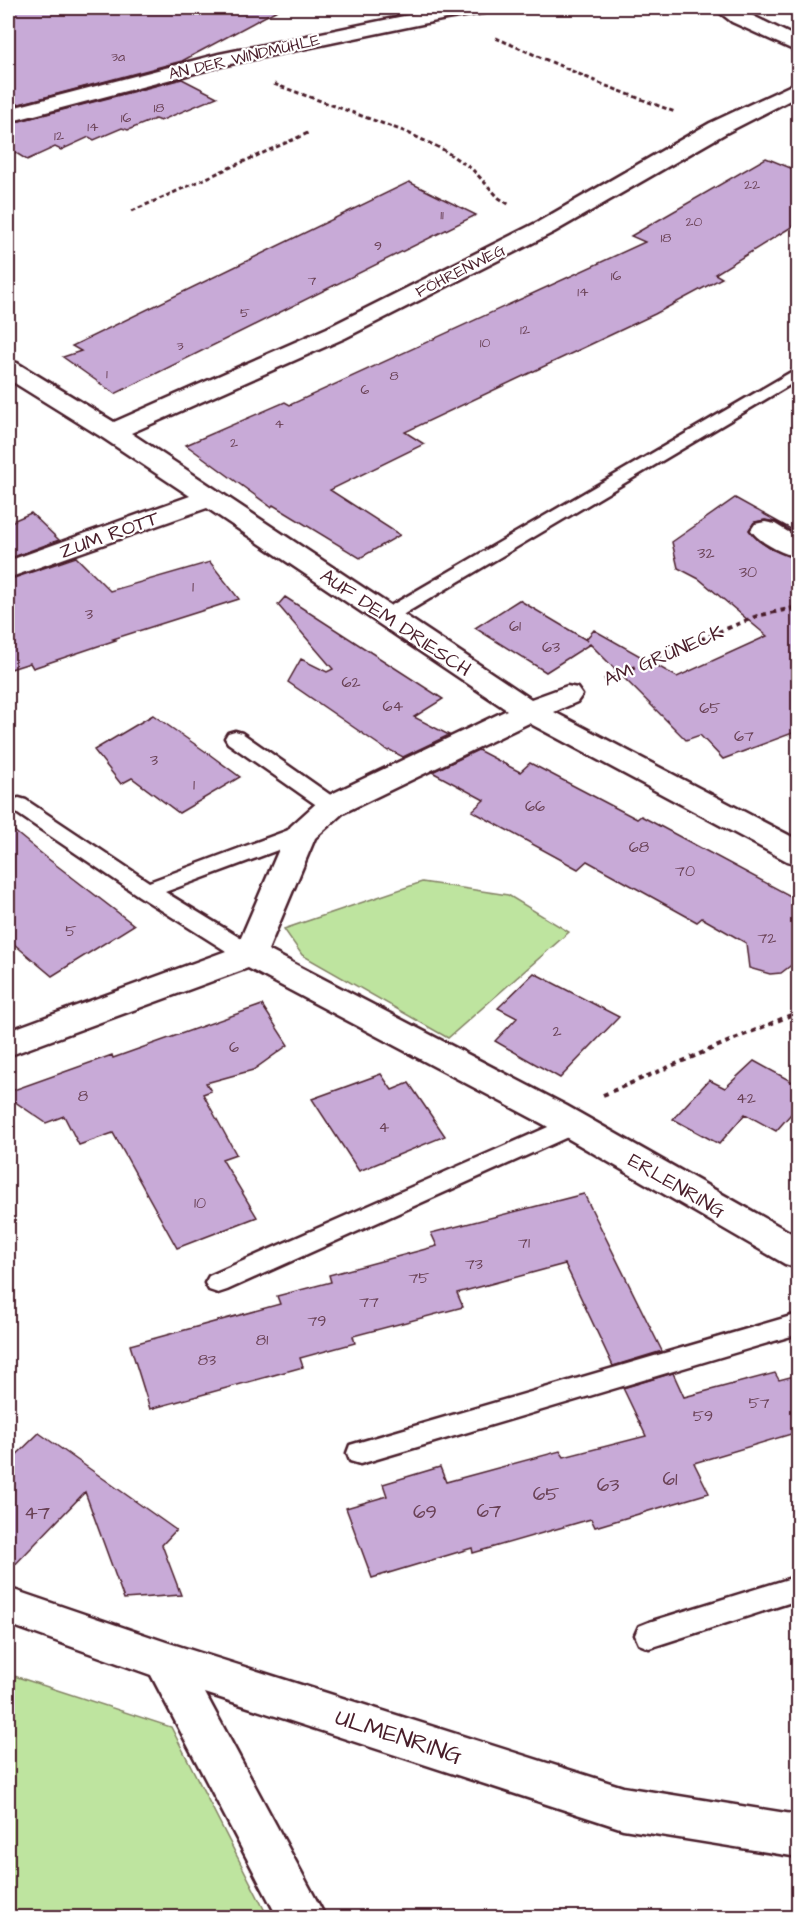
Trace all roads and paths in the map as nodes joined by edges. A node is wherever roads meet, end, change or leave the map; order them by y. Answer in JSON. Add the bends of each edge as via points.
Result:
{"nodes":[{"id":1,"x":482,"y":8,"type":"edge"},
{"id":2,"x":724,"y":8,"type":"edge"},
{"id":3,"x":446,"y":13,"type":"junction"},
{"id":4,"x":798,"y":46,"type":"edge"},
{"id":5,"x":219,"y":60,"type":"junction"},
{"id":6,"x":798,"y":88,"type":"edge"},
{"id":7,"x":8,"y":116,"type":"edge"},
{"id":8,"x":718,"y":128,"type":"junction"},
{"id":9,"x":308,"y":133,"type":"dead end"},
{"id":10,"x":132,"y":211,"type":"dead end"},
{"id":11,"x":546,"y":227,"type":"junction"},
{"id":12,"x":8,"y":368,"type":"edge"},
{"id":13,"x":798,"y":373,"type":"edge"},
{"id":14,"x":112,"y":432,"type":"junction"},
{"id":15,"x":210,"y":498,"type":"junction"},
{"id":16,"x":765,"y":530,"type":"dead end"},
{"id":17,"x":798,"y":549,"type":"edge"},
{"id":18,"x":8,"y":570,"type":"edge"},
{"id":19,"x":798,"y":607,"type":"edge"},
{"id":20,"x":387,"y":616,"type":"junction"},
{"id":21,"x":567,"y":695,"type":"joint"},
{"id":22,"x":529,"y":711,"type":"junction"},
{"id":23,"x":235,"y":738,"type":"dead end"},
{"id":24,"x":19,"y":805,"type":"dead end"},
{"id":25,"x":332,"y":806,"type":"junction"},
{"id":26,"x":302,"y":833,"type":"junction"},
{"id":27,"x":798,"y":854,"type":"edge"},
{"id":28,"x":147,"y":891,"type":"junction"},
{"id":29,"x":250,"y":955,"type":"junction"},
{"id":30,"x":798,"y":1012,"type":"edge"},
{"id":31,"x":8,"y":1044,"type":"edge"},
{"id":32,"x":564,"y":1120,"type":"junction"},
{"id":33,"x":798,"y":1254,"type":"edge"},
{"id":34,"x":218,"y":1283,"type":"dead end"},
{"id":35,"x":798,"y":1324,"type":"edge"},
{"id":36,"x":360,"y":1453,"type":"dead end"},
{"id":37,"x":798,"y":1588,"type":"edge"},
{"id":38,"x":8,"y":1606,"type":"edge"},
{"id":39,"x":649,"y":1635,"type":"dead end"},
{"id":40,"x":166,"y":1661,"type":"junction"},
{"id":41,"x":798,"y":1836,"type":"edge"},
{"id":42,"x":303,"y":1917,"type":"edge"}],
"edges":[{"from":1,"to":3,"type":"street","name":"AN DER WINDMÜHLE"},
{"from":2,"to":4,"type":"street"},
{"from":3,"to":5,"type":"street","name":"AN DER WINDMÜHLE"},
{"from":3,"to":8,"type":"path","via":[[604,85]]},
{"from":5,"to":7,"type":"street","name":"AN DER WINDMÜHLE"},
{"from":5,"to":11,"type":"path","via":[[442,148],[472,169],[499,198]]},
{"from":6,"to":8,"type":"street","name":"FÖHRENWEG"},
{"from":8,"to":11,"type":"street","name":"FÖHRENWEG"},
{"from":9,"to":10,"type":"path"},
{"from":11,"to":14,"type":"street","name":"FÖHRENWEG","via":[[336,333]]},
{"from":12,"to":14,"type":"street","name":"AUF DEM DRIESCH"},
{"from":13,"to":20,"type":"lane"},
{"from":14,"to":15,"type":"street","name":"AUF DEM DRIESCH"},
{"from":15,"to":18,"type":"street","name":"ZUM ROTT"},
{"from":15,"to":20,"type":"street","name":"AUF DEM DRIESCH"},
{"from":16,"to":17,"type":"street"},
{"from":19,"to":21,"type":"path","name":"AM GRÜNECK","via":[[757,616]]},
{"from":20,"to":22,"type":"street","name":"AUF DEM DRIESCH"},
{"from":21,"to":22,"type":"street"},
{"from":22,"to":25,"type":"street"},
{"from":22,"to":27,"type":"street","name":"AUF DEM DRIESCH"},
{"from":23,"to":25,"type":"lane"},
{"from":24,"to":28,"type":"lane"},
{"from":25,"to":26,"type":"street"},
{"from":26,"to":28,"type":"lane"},
{"from":26,"to":29,"type":"street"},
{"from":28,"to":29,"type":"lane"},
{"from":29,"to":31,"type":"street"},
{"from":29,"to":32,"type":"street","name":"ERLENRING"},
{"from":30,"to":32,"type":"path"},
{"from":32,"to":33,"type":"street","name":"ERLENRING"},
{"from":32,"to":34,"type":"lane"},
{"from":35,"to":36,"type":"lane"},
{"from":37,"to":39,"type":"lane"},
{"from":38,"to":40,"type":"street","name":"ULMENRING"},
{"from":40,"to":41,"type":"street","name":"ULMENRING","via":[[623,1808]]},
{"from":40,"to":42,"type":"street"}]}
